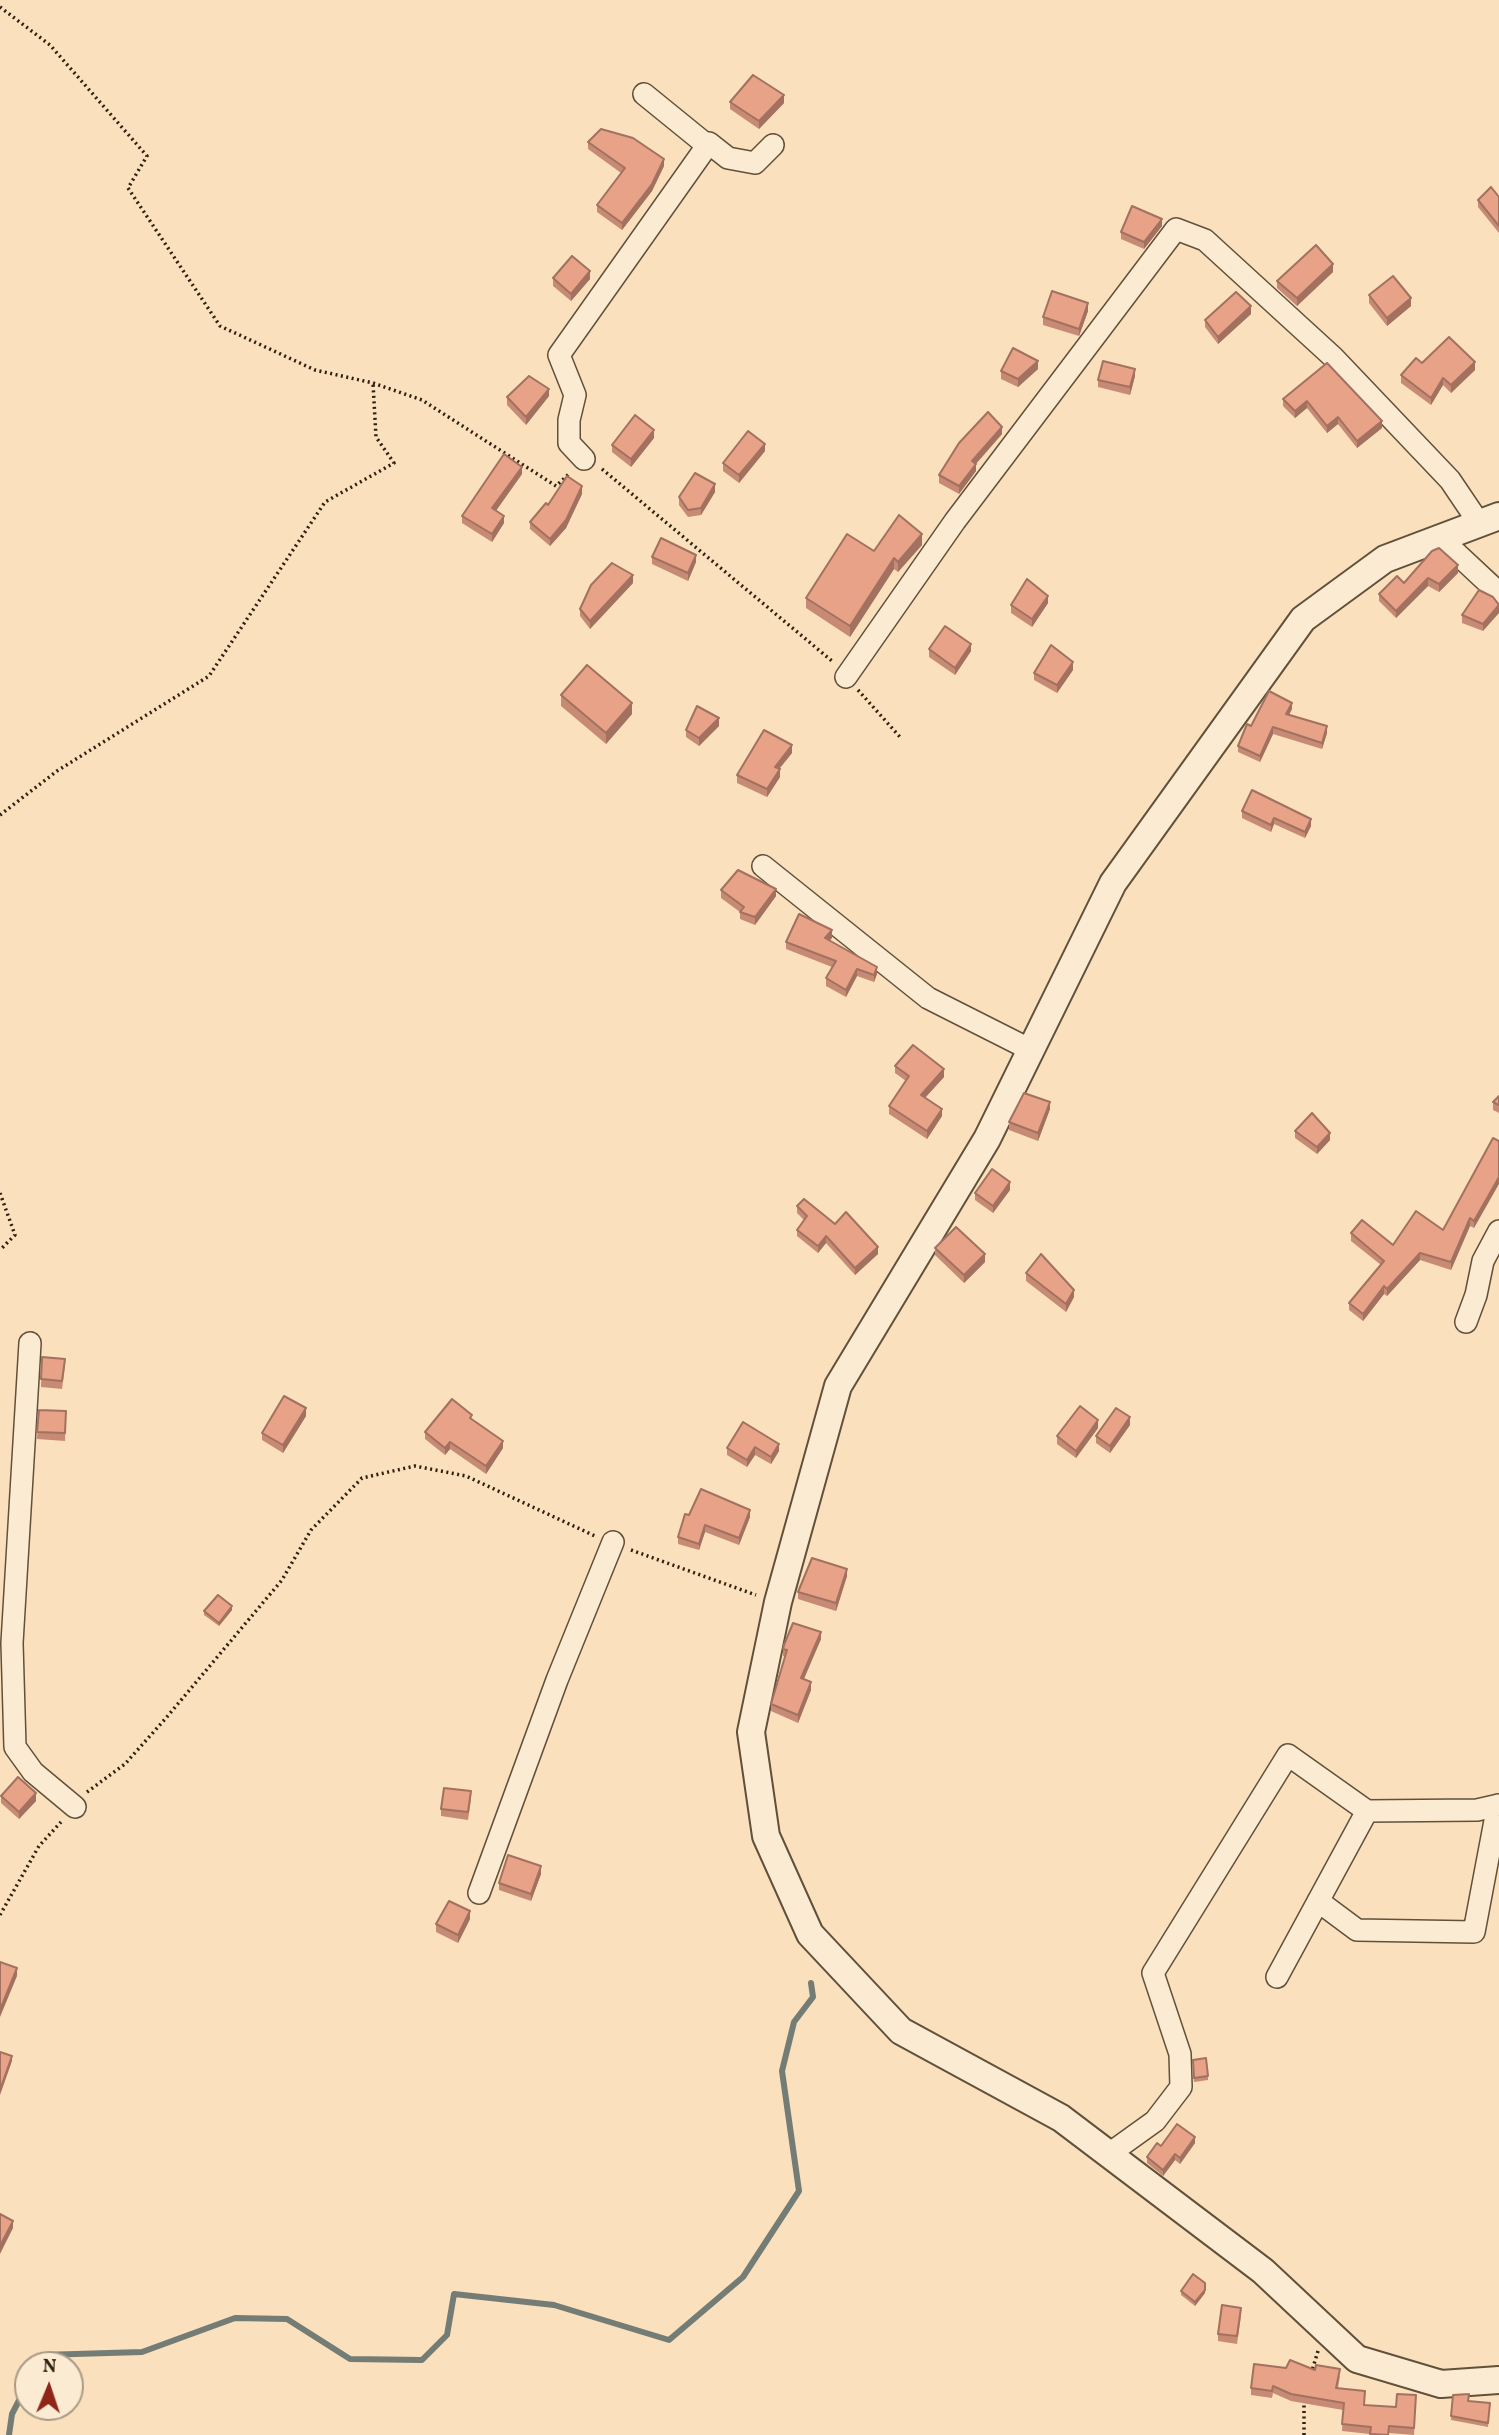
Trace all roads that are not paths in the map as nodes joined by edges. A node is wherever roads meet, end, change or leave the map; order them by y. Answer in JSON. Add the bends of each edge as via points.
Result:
{"nodes":[{"id":1,"x":644,"y":94,"type":"dead end"},
{"id":2,"x":773,"y":145,"type":"dead end"},
{"id":3,"x":708,"y":146,"type":"junction"},
{"id":4,"x":584,"y":459,"type":"road end"},
{"id":5,"x":1489,"y":519,"type":"edge"},
{"id":6,"x":1440,"y":538,"type":"junction"},
{"id":7,"x":1499,"y":593,"type":"edge"},
{"id":8,"x":846,"y":677,"type":"road end"},
{"id":9,"x":763,"y":866,"type":"dead end"},
{"id":10,"x":1031,"y":1050,"type":"junction"},
{"id":11,"x":1499,"y":1231,"type":"edge"},
{"id":12,"x":1466,"y":1322,"type":"dead end"},
{"id":13,"x":30,"y":1343,"type":"dead end"},
{"id":14,"x":613,"y":1542,"type":"road end"},
{"id":15,"x":1499,"y":1805,"type":"edge"},
{"id":16,"x":75,"y":1807,"type":"road end"},
{"id":17,"x":1367,"y":1811,"type":"junction"},
{"id":18,"x":479,"y":1893,"type":"dead end"},
{"id":19,"x":1318,"y":1900,"type":"junction"},
{"id":20,"x":1277,"y":1977,"type":"dead end"},
{"id":21,"x":1108,"y":2154,"type":"junction"},
{"id":22,"x":1499,"y":2380,"type":"edge"}],
"edges":[{"from":1,"to":3,"type":"street"},
{"from":2,"to":3,"type":"street","via":[[755,163],[728,158]]},
{"from":3,"to":4,"type":"street","via":[[559,355],[575,395],[569,443]]},
{"from":5,"to":6,"type":"street"},
{"from":5,"to":8,"type":"street","via":[[1333,357],[1205,240],[1176,229],[955,521]]},
{"from":6,"to":7,"type":"street"},
{"from":6,"to":10,"type":"street","via":[[1385,559],[1303,619],[1113,883]]},
{"from":9,"to":10,"type":"street","via":[[928,998]]},
{"from":10,"to":21,"type":"street","via":[[987,1139],[838,1385],[778,1602],[751,1732],[766,1836],[810,1934],[901,2031],[1061,2118]]},
{"from":11,"to":12,"type":"street","via":[[1483,1261]]},
{"from":13,"to":16,"type":"street","via":[[12,1643],[15,1747],[33,1772]]},
{"from":14,"to":18,"type":"street"},
{"from":15,"to":17,"type":"street","via":[[1477,1810]]},
{"from":15,"to":19,"type":"street","via":[[1474,1932],[1357,1930]]},
{"from":17,"to":19,"type":"street"},
{"from":17,"to":21,"type":"street","via":[[1288,1755],[1153,1973],[1180,2054],[1181,2087],[1155,2121]]},
{"from":19,"to":20,"type":"street"},
{"from":21,"to":22,"type":"street","via":[[1263,2271],[1357,2359],[1441,2384]]}]}
